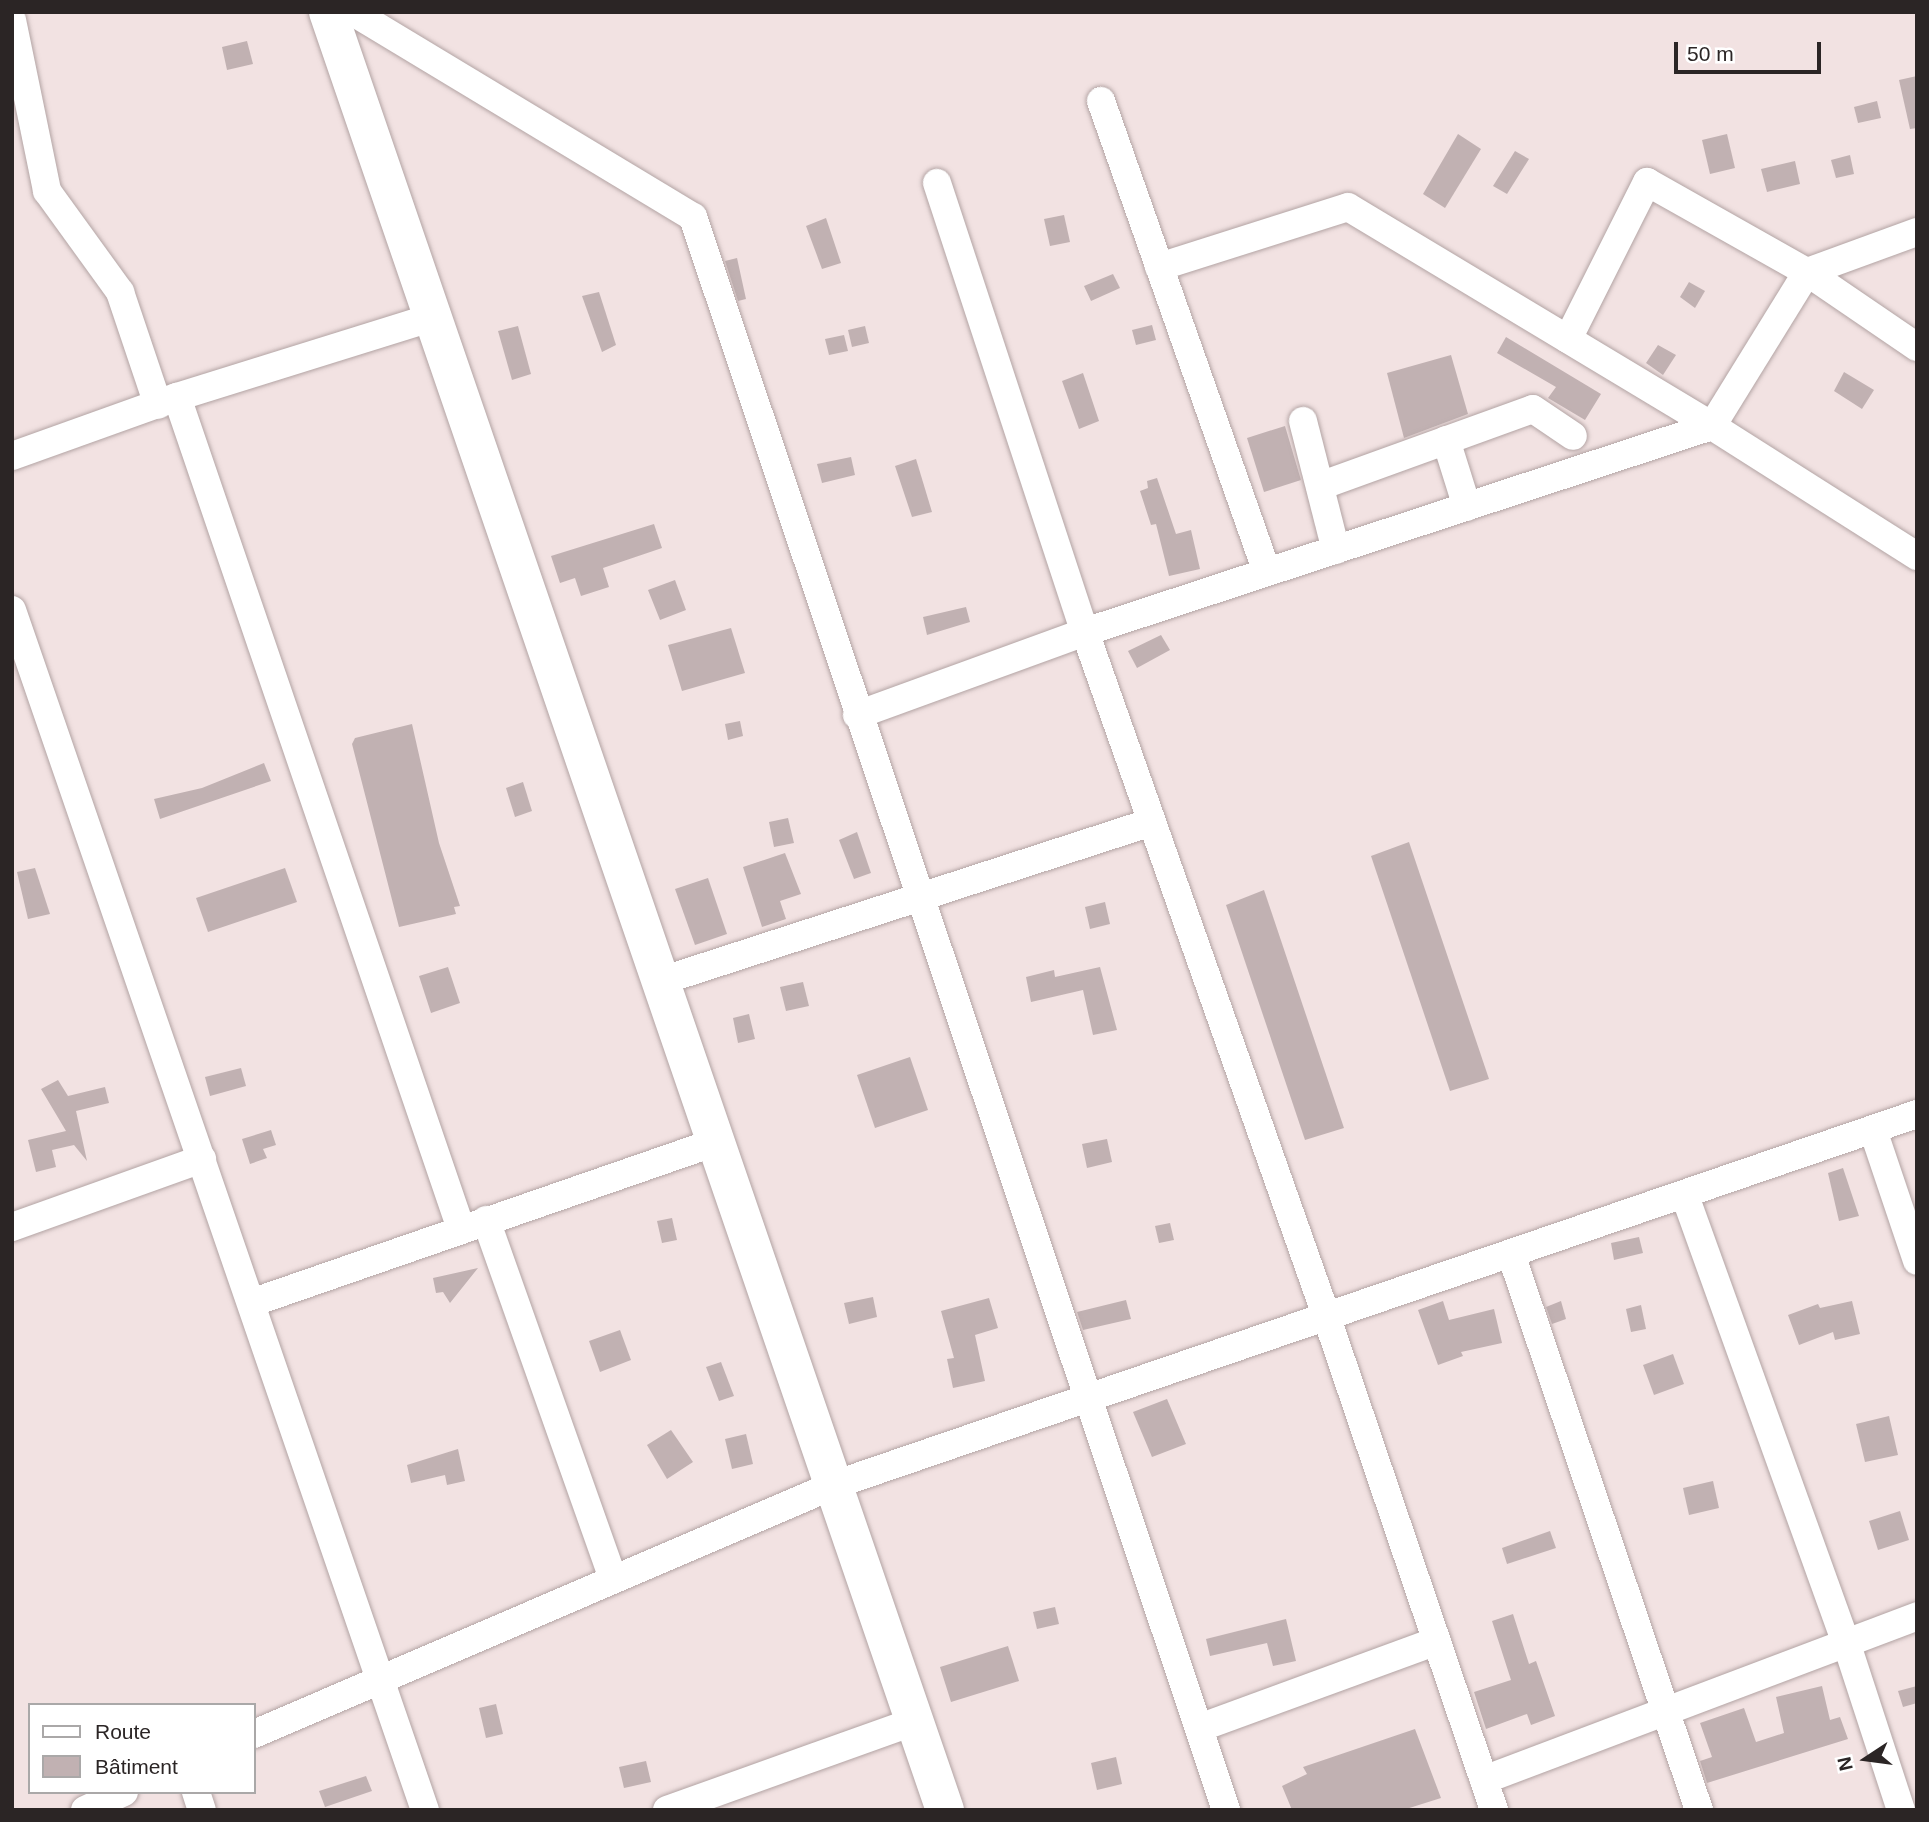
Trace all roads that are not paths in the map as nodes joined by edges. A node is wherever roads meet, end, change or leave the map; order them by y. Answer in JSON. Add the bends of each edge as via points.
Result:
{"nodes":[{"id":1,"x":328,"y":12,"type":"edge"},
{"id":2,"x":353,"y":12,"type":"edge"},
{"id":3,"x":12,"y":20,"type":"edge"},
{"id":4,"x":1101,"y":101,"type":"dead end"},
{"id":5,"x":937,"y":183,"type":"dead end"},
{"id":6,"x":1917,"y":232,"type":"edge"},
{"id":7,"x":1159,"y":267,"type":"junction"},
{"id":8,"x":1807,"y":272,"type":"junction"},
{"id":9,"x":431,"y":318,"type":"junction"},
{"id":10,"x":1568,"y":339,"type":"junction"},
{"id":11,"x":1917,"y":347,"type":"edge"},
{"id":12,"x":168,"y":401,"type":"junction"},
{"id":13,"x":1303,"y":421,"type":"dead end"},
{"id":14,"x":1712,"y":426,"type":"junction"},
{"id":15,"x":1573,"y":436,"type":"dead end"},
{"id":16,"x":1446,"y":440,"type":"junction"},
{"id":17,"x":14,"y":451,"type":"edge"},
{"id":18,"x":1320,"y":486,"type":"junction"},
{"id":19,"x":1467,"y":507,"type":"junction"},
{"id":20,"x":1336,"y":550,"type":"junction"},
{"id":21,"x":1917,"y":556,"type":"edge"},
{"id":22,"x":1267,"y":572,"type":"junction"},
{"id":23,"x":12,"y":610,"type":"edge"},
{"id":24,"x":1085,"y":632,"type":"junction"},
{"id":25,"x":858,"y":715,"type":"junction"},
{"id":26,"x":1152,"y":822,"type":"junction"},
{"id":27,"x":917,"y":897,"type":"junction"},
{"id":28,"x":658,"y":982,"type":"junction"},
{"id":29,"x":1917,"y":1114,"type":"edge"},
{"id":30,"x":1873,"y":1129,"type":"junction"},
{"id":31,"x":713,"y":1143,"type":"junction"},
{"id":32,"x":202,"y":1159,"type":"junction"},
{"id":33,"x":1685,"y":1196,"type":"junction"},
{"id":34,"x":474,"y":1225,"type":"junction"},
{"id":35,"x":12,"y":1227,"type":"edge"},
{"id":36,"x":1511,"y":1254,"type":"junction"},
{"id":37,"x":1917,"y":1261,"type":"edge"},
{"id":38,"x":251,"y":1303,"type":"junction"},
{"id":39,"x":1327,"y":1318,"type":"junction"},
{"id":40,"x":1086,"y":1401,"type":"junction"},
{"id":41,"x":834,"y":1485,"type":"junction"},
{"id":42,"x":613,"y":1579,"type":"junction"},
{"id":43,"x":1917,"y":1616,"type":"edge"},
{"id":44,"x":1437,"y":1641,"type":"junction"},
{"id":45,"x":1847,"y":1645,"type":"junction"},
{"id":46,"x":380,"y":1678,"type":"junction"},
{"id":47,"x":1665,"y":1709,"type":"junction"},
{"id":48,"x":915,"y":1721,"type":"junction"},
{"id":49,"x":1199,"y":1728,"type":"junction"},
{"id":50,"x":256,"y":1733,"type":"edge"},
{"id":51,"x":1484,"y":1780,"type":"junction"},
{"id":52,"x":120,"y":1794,"type":"edge"},
{"id":53,"x":85,"y":1810,"type":"edge"},
{"id":54,"x":425,"y":1810,"type":"edge"},
{"id":55,"x":667,"y":1810,"type":"edge"},
{"id":56,"x":945,"y":1810,"type":"edge"},
{"id":57,"x":1226,"y":1810,"type":"edge"},
{"id":58,"x":1494,"y":1810,"type":"edge"},
{"id":59,"x":1699,"y":1810,"type":"edge"},
{"id":60,"x":1901,"y":1810,"type":"edge"}],
"edges":[{"from":1,"to":9,"type":"highway"},
{"from":2,"to":25,"type":"street","via":[[693,216]]},
{"from":3,"to":12,"type":"street","via":[[47,191],[120,292]]},
{"from":4,"to":7,"type":"street"},
{"from":5,"to":24,"type":"street"},
{"from":6,"to":8,"type":"street"},
{"from":7,"to":10,"type":"street","via":[[1348,207]]},
{"from":7,"to":22,"type":"street"},
{"from":8,"to":10,"type":"street","via":[[1647,182]]},
{"from":8,"to":11,"type":"street"},
{"from":8,"to":14,"type":"street"},
{"from":9,"to":12,"type":"street"},
{"from":9,"to":28,"type":"highway","via":[[534,608]]},
{"from":10,"to":14,"type":"street"},
{"from":12,"to":17,"type":"street"},
{"from":12,"to":34,"type":"street"},
{"from":13,"to":18,"type":"street"},
{"from":14,"to":19,"type":"street"},
{"from":14,"to":21,"type":"street"},
{"from":15,"to":16,"type":"street","via":[[1533,409]]},
{"from":16,"to":18,"type":"street"},
{"from":16,"to":19,"type":"street"},
{"from":18,"to":20,"type":"street"},
{"from":19,"to":20,"type":"street"},
{"from":20,"to":22,"type":"street"},
{"from":22,"to":24,"type":"street"},
{"from":23,"to":32,"type":"street"},
{"from":24,"to":25,"type":"street"},
{"from":24,"to":26,"type":"street"},
{"from":25,"to":27,"type":"street"},
{"from":26,"to":27,"type":"street"},
{"from":26,"to":39,"type":"street"},
{"from":27,"to":28,"type":"street"},
{"from":27,"to":40,"type":"street"},
{"from":28,"to":31,"type":"highway"},
{"from":29,"to":30,"type":"street"},
{"from":30,"to":33,"type":"street"},
{"from":30,"to":37,"type":"street"},
{"from":31,"to":34,"type":"street"},
{"from":31,"to":41,"type":"highway"},
{"from":32,"to":35,"type":"street"},
{"from":32,"to":38,"type":"street"},
{"from":33,"to":36,"type":"street"},
{"from":33,"to":45,"type":"street"},
{"from":34,"to":38,"type":"street"},
{"from":34,"to":42,"type":"street"},
{"from":36,"to":39,"type":"street"},
{"from":36,"to":47,"type":"street"},
{"from":38,"to":46,"type":"street"},
{"from":39,"to":40,"type":"street"},
{"from":39,"to":44,"type":"street"},
{"from":40,"to":41,"type":"street"},
{"from":40,"to":49,"type":"street"},
{"from":41,"to":42,"type":"street"},
{"from":41,"to":48,"type":"highway"},
{"from":42,"to":46,"type":"street"},
{"from":43,"to":45,"type":"street"},
{"from":44,"to":49,"type":"street"},
{"from":44,"to":51,"type":"street"},
{"from":45,"to":47,"type":"street"},
{"from":45,"to":60,"type":"street"},
{"from":46,"to":50,"type":"street"},
{"from":46,"to":54,"type":"street"},
{"from":47,"to":51,"type":"street"},
{"from":47,"to":59,"type":"street"},
{"from":48,"to":55,"type":"street"},
{"from":48,"to":56,"type":"highway"},
{"from":49,"to":57,"type":"street"},
{"from":51,"to":58,"type":"street"},
{"from":52,"to":53,"type":"street"}]}
